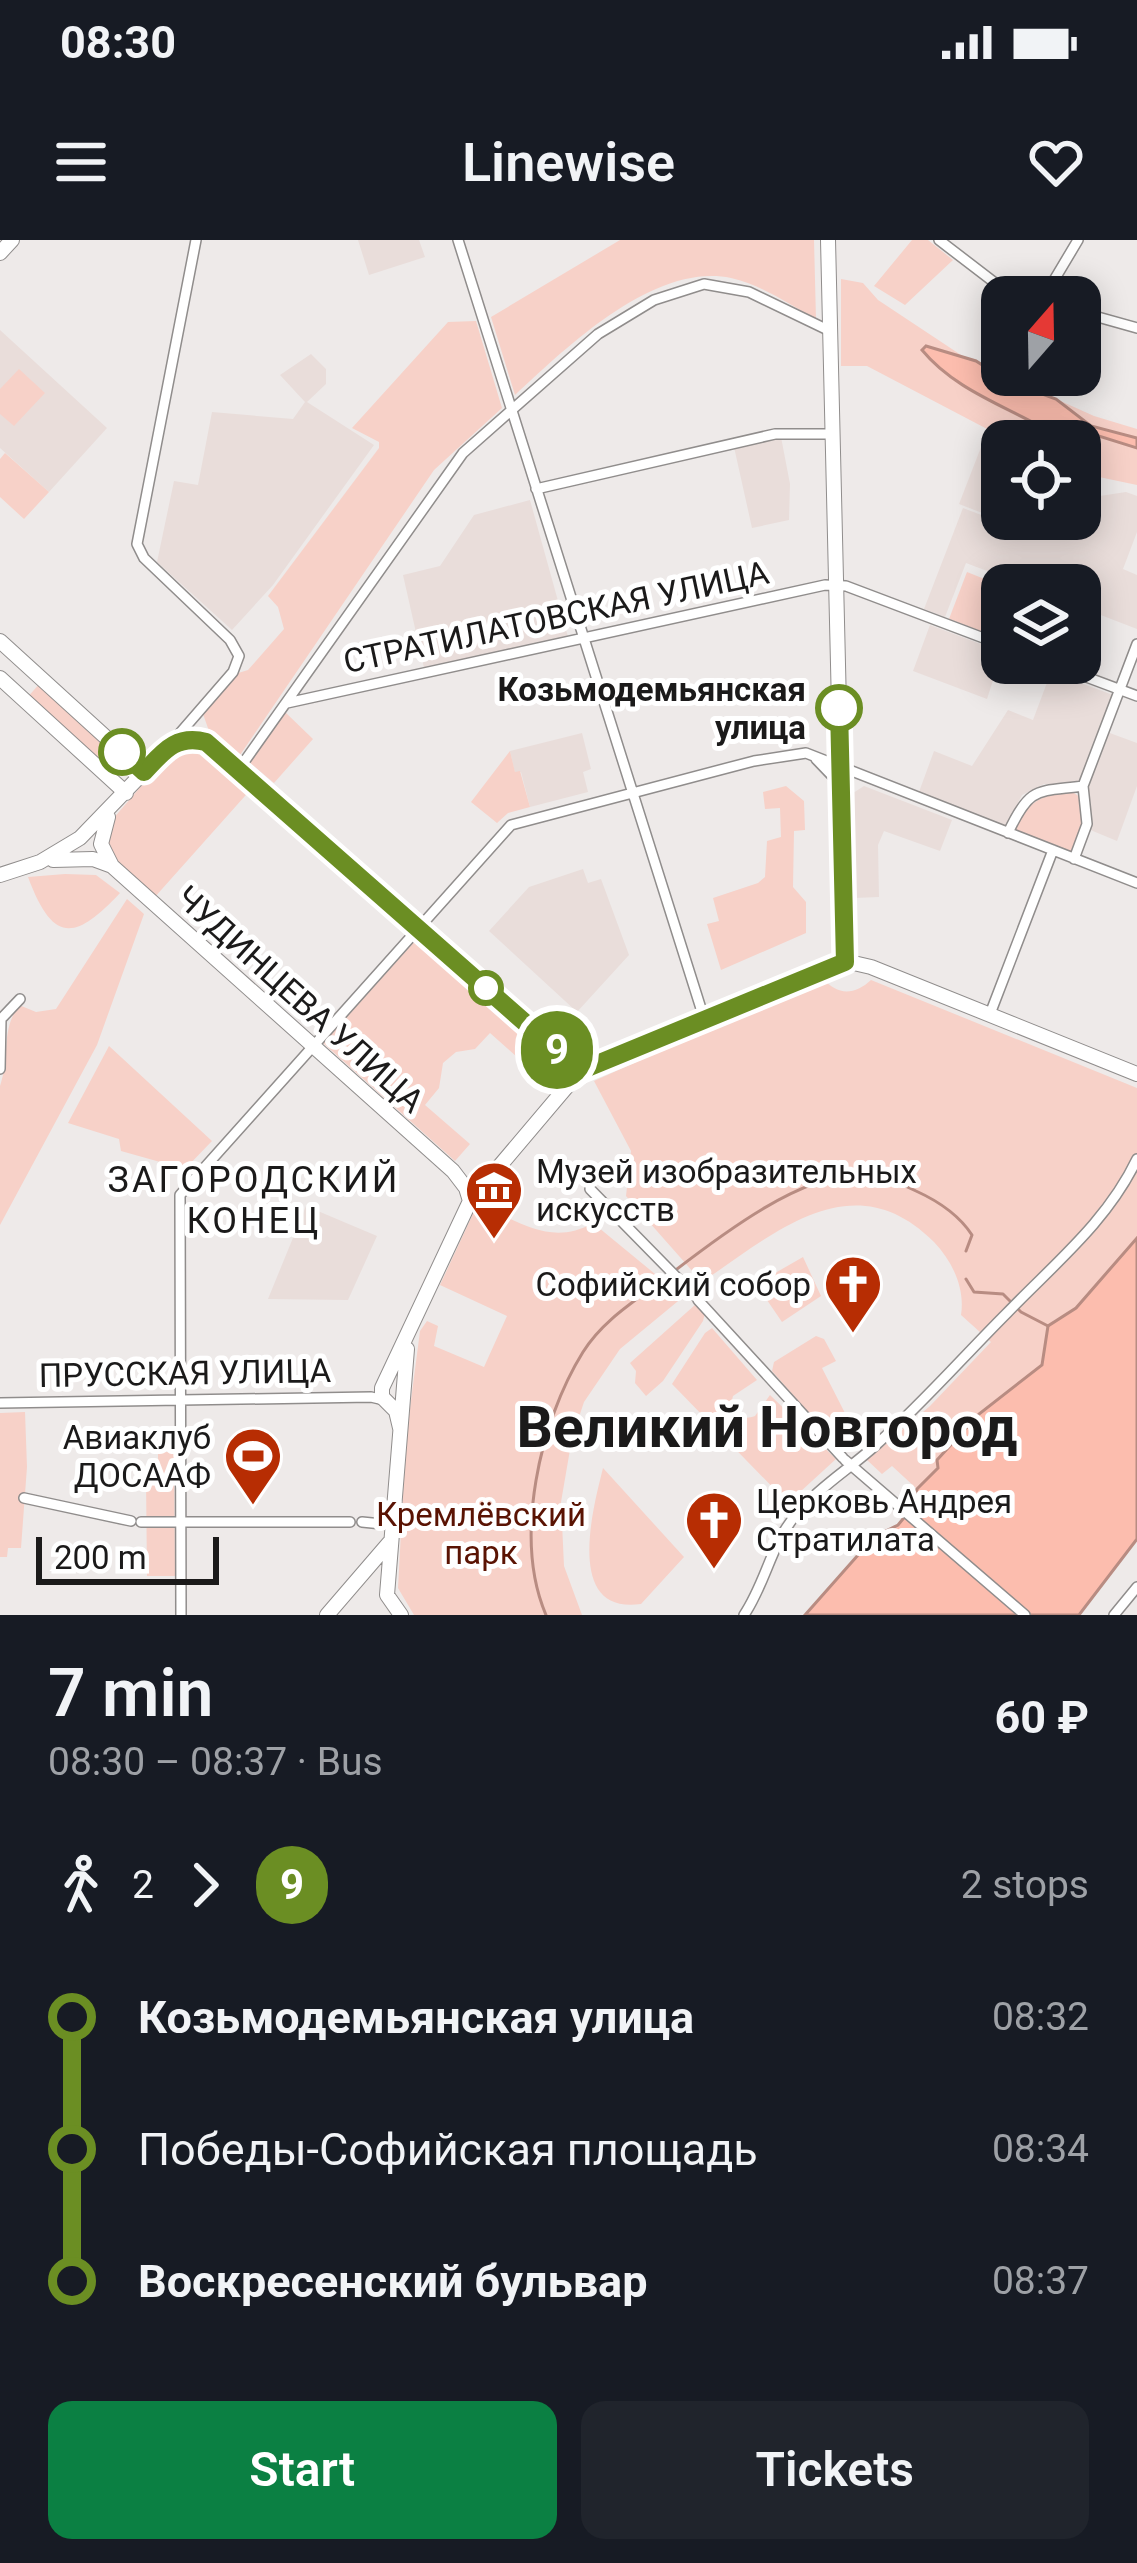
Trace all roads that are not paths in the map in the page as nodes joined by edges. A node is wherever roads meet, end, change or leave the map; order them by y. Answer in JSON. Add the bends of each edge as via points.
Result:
{"nodes":[{"id":1,"x":12,"y":240,"type":"edge"},
{"id":2,"x":196,"y":240,"type":"edge"},
{"id":3,"x":458,"y":240,"type":"edge"},
{"id":4,"x":828,"y":240,"type":"edge"},
{"id":5,"x":939,"y":240,"type":"edge"},
{"id":6,"x":1078,"y":240,"type":"edge"},
{"id":7,"x":0,"y":253,"type":"edge"},
{"id":8,"x":986,"y":276,"type":"edge"},
{"id":9,"x":1057,"y":276,"type":"edge"},
{"id":10,"x":1101,"y":318,"type":"edge"},
{"id":11,"x":1137,"y":328,"type":"edge"},
{"id":12,"x":830,"y":331,"type":"junction"},
{"id":13,"x":512,"y":407,"type":"junction"},
{"id":14,"x":832,"y":434,"type":"junction"},
{"id":15,"x":536,"y":489,"type":"junction"},
{"id":16,"x":836,"y":585,"type":"junction"},
{"id":17,"x":981,"y":637,"type":"edge"},
{"id":18,"x":582,"y":640,"type":"junction"},
{"id":19,"x":0,"y":641,"type":"edge"},
{"id":20,"x":1137,"y":644,"type":"edge"},
{"id":21,"x":0,"y":678,"type":"edge"},
{"id":22,"x":1101,"y":682,"type":"edge"},
{"id":23,"x":1119,"y":689,"type":"junction"},
{"id":24,"x":1137,"y":696,"type":"edge"},
{"id":25,"x":287,"y":703,"type":"junction"},
{"id":26,"x":200,"y":711,"type":"junction"},
{"id":27,"x":206,"y":742,"type":"junction"},
{"id":28,"x":170,"y":745,"type":"junction"},
{"id":29,"x":806,"y":753,"type":"junction"},
{"id":30,"x":840,"y":766,"type":"junction"},
{"id":31,"x":238,"y":769,"type":"junction"},
{"id":32,"x":144,"y":772,"type":"junction"},
{"id":33,"x":841,"y":785,"type":"junction"},
{"id":34,"x":1083,"y":786,"type":"junction"},
{"id":35,"x":126,"y":793,"type":"junction"},
{"id":36,"x":632,"y":793,"type":"junction"},
{"id":37,"x":113,"y":808,"type":"junction"},
{"id":38,"x":1009,"y":832,"type":"junction"},
{"id":39,"x":1053,"y":850,"type":"junction"},
{"id":40,"x":1074,"y":859,"type":"junction"},
{"id":41,"x":40,"y":862,"type":"junction"},
{"id":42,"x":112,"y":866,"type":"junction"},
{"id":43,"x":0,"y":875,"type":"edge"},
{"id":44,"x":1137,"y":883,"type":"edge"},
{"id":45,"x":418,"y":928,"type":"junction"},
{"id":46,"x":845,"y":962,"type":"junction"},
{"id":47,"x":20,"y":999,"type":"dead end"},
{"id":48,"x":990,"y":1015,"type":"junction"},
{"id":49,"x":704,"y":1018,"type":"junction"},
{"id":50,"x":313,"y":1046,"type":"junction"},
{"id":51,"x":0,"y":1069,"type":"edge"},
{"id":52,"x":580,"y":1071,"type":"junction"},
{"id":53,"x":1137,"y":1074,"type":"edge"},
{"id":54,"x":1137,"y":1159,"type":"edge"},
{"id":55,"x":453,"y":1171,"type":"junction"},
{"id":56,"x":485,"y":1180,"type":"junction"},
{"id":57,"x":590,"y":1189,"type":"dead end"},
{"id":58,"x":470,"y":1201,"type":"junction"},
{"id":59,"x":388,"y":1394,"type":"junction"},
{"id":60,"x":181,"y":1402,"type":"junction"},
{"id":61,"x":0,"y":1403,"type":"edge"},
{"id":62,"x":846,"y":1461,"type":"junction"},
{"id":63,"x":23,"y":1498,"type":"dead end"},
{"id":64,"x":181,"y":1523,"type":"junction"},
{"id":65,"x":391,"y":1532,"type":"junction"},
{"id":66,"x":374,"y":1562,"type":"junction"},
{"id":67,"x":1137,"y":1587,"type":"edge"},
{"id":68,"x":393,"y":1608,"type":"edge"},
{"id":69,"x":181,"y":1615,"type":"edge"},
{"id":70,"x":327,"y":1615,"type":"edge"},
{"id":71,"x":744,"y":1615,"type":"edge"},
{"id":72,"x":1025,"y":1615,"type":"edge"},
{"id":73,"x":1114,"y":1615,"type":"edge"}],
"edges":[{"from":1,"to":7,"type":"main road"},
{"from":2,"to":26,"type":"street","via":[[137,544],[238,650],[233,672]]},
{"from":3,"to":13,"type":"street"},
{"from":4,"to":12,"type":"main road"},
{"from":5,"to":8,"type":"street"},
{"from":6,"to":9,"type":"street"},
{"from":10,"to":11,"type":"street"},
{"from":12,"to":13,"type":"street","via":[[738,288],[689,286],[622,317]]},
{"from":12,"to":14,"type":"main road"},
{"from":13,"to":15,"type":"street"},
{"from":13,"to":25,"type":"street","via":[[463,454]]},
{"from":14,"to":15,"type":"street","via":[[775,434]]},
{"from":14,"to":16,"type":"main road"},
{"from":15,"to":18,"type":"street"},
{"from":16,"to":17,"type":"street"},
{"from":16,"to":18,"type":"street","name":"СТРАТИЛАТОВСКАЯ УЛИЦА"},
{"from":16,"to":30,"type":"main road"},
{"from":18,"to":25,"type":"street","name":"СТРАТИЛАТОВСКАЯ УЛИЦА"},
{"from":18,"to":36,"type":"street"},
{"from":19,"to":32,"type":"main road"},
{"from":20,"to":23,"type":"street"},
{"from":21,"to":35,"type":"main road"},
{"from":22,"to":23,"type":"street"},
{"from":23,"to":24,"type":"street"},
{"from":23,"to":34,"type":"street"},
{"from":25,"to":31,"type":"street"},
{"from":26,"to":27,"type":"street"},
{"from":26,"to":28,"type":"street"},
{"from":27,"to":28,"type":"main road"},
{"from":27,"to":31,"type":"main road"},
{"from":28,"to":32,"type":"main road"},
{"from":29,"to":30,"type":"street"},
{"from":29,"to":33,"type":"street"},
{"from":29,"to":36,"type":"street"},
{"from":30,"to":33,"type":"main road"},
{"from":30,"to":38,"type":"street"},
{"from":31,"to":45,"type":"main road"},
{"from":32,"to":35,"type":"main road"},
{"from":33,"to":46,"type":"main road"},
{"from":34,"to":38,"type":"street","via":[[1036,793]]},
{"from":34,"to":40,"type":"street","via":[[1088,824]]},
{"from":35,"to":37,"type":"main road"},
{"from":36,"to":45,"type":"street","via":[[511,824]]},
{"from":36,"to":49,"type":"street"},
{"from":37,"to":41,"type":"main road"},
{"from":37,"to":42,"type":"main road","via":[[100,836]]},
{"from":38,"to":39,"type":"street"},
{"from":39,"to":40,"type":"street"},
{"from":39,"to":48,"type":"street"},
{"from":40,"to":44,"type":"street"},
{"from":41,"to":42,"type":"main road"},
{"from":41,"to":43,"type":"main road"},
{"from":42,"to":50,"type":"main road","name":"ЧУДИНЦЕВА УЛИЦА"},
{"from":45,"to":50,"type":"street"},
{"from":45,"to":52,"type":"main road"},
{"from":46,"to":48,"type":"main road"},
{"from":46,"to":49,"type":"main road"},
{"from":47,"to":51,"type":"street","via":[[2,1019]]},
{"from":48,"to":53,"type":"main road"},
{"from":49,"to":52,"type":"main road"},
{"from":50,"to":55,"type":"main road","name":"ЧУДИНЦЕВА УЛИЦА"},
{"from":50,"to":60,"type":"street","via":[[180,1195]]},
{"from":52,"to":56,"type":"main road"},
{"from":54,"to":62,"type":"street","via":[[1118,1197],[1048,1276],[914,1411]]},
{"from":55,"to":56,"type":"main road","name":"ЧУДИНЦЕВА УЛИЦА"},
{"from":55,"to":58,"type":"main road","name":"ЧУДИНЦЕВА УЛИЦА"},
{"from":56,"to":58,"type":"main road"},
{"from":57,"to":62,"type":"street"},
{"from":58,"to":59,"type":"main road"},
{"from":59,"to":60,"type":"street","name":"ПРУССКАЯ УЛИЦА"},
{"from":59,"to":65,"type":"main road","via":[[400,1428]]},
{"from":60,"to":61,"type":"street","name":"ПРУССКАЯ УЛИЦА"},
{"from":60,"to":64,"type":"street"},
{"from":62,"to":71,"type":"street","via":[[781,1533]]},
{"from":62,"to":72,"type":"street"},
{"from":63,"to":64,"type":"street"},
{"from":64,"to":65,"type":"street","via":[[353,1522]]},
{"from":64,"to":69,"type":"street"},
{"from":65,"to":66,"type":"main road"},
{"from":65,"to":68,"type":"main road"},
{"from":66,"to":68,"type":"street"},
{"from":66,"to":70,"type":"main road"},
{"from":67,"to":73,"type":"street"}]}
